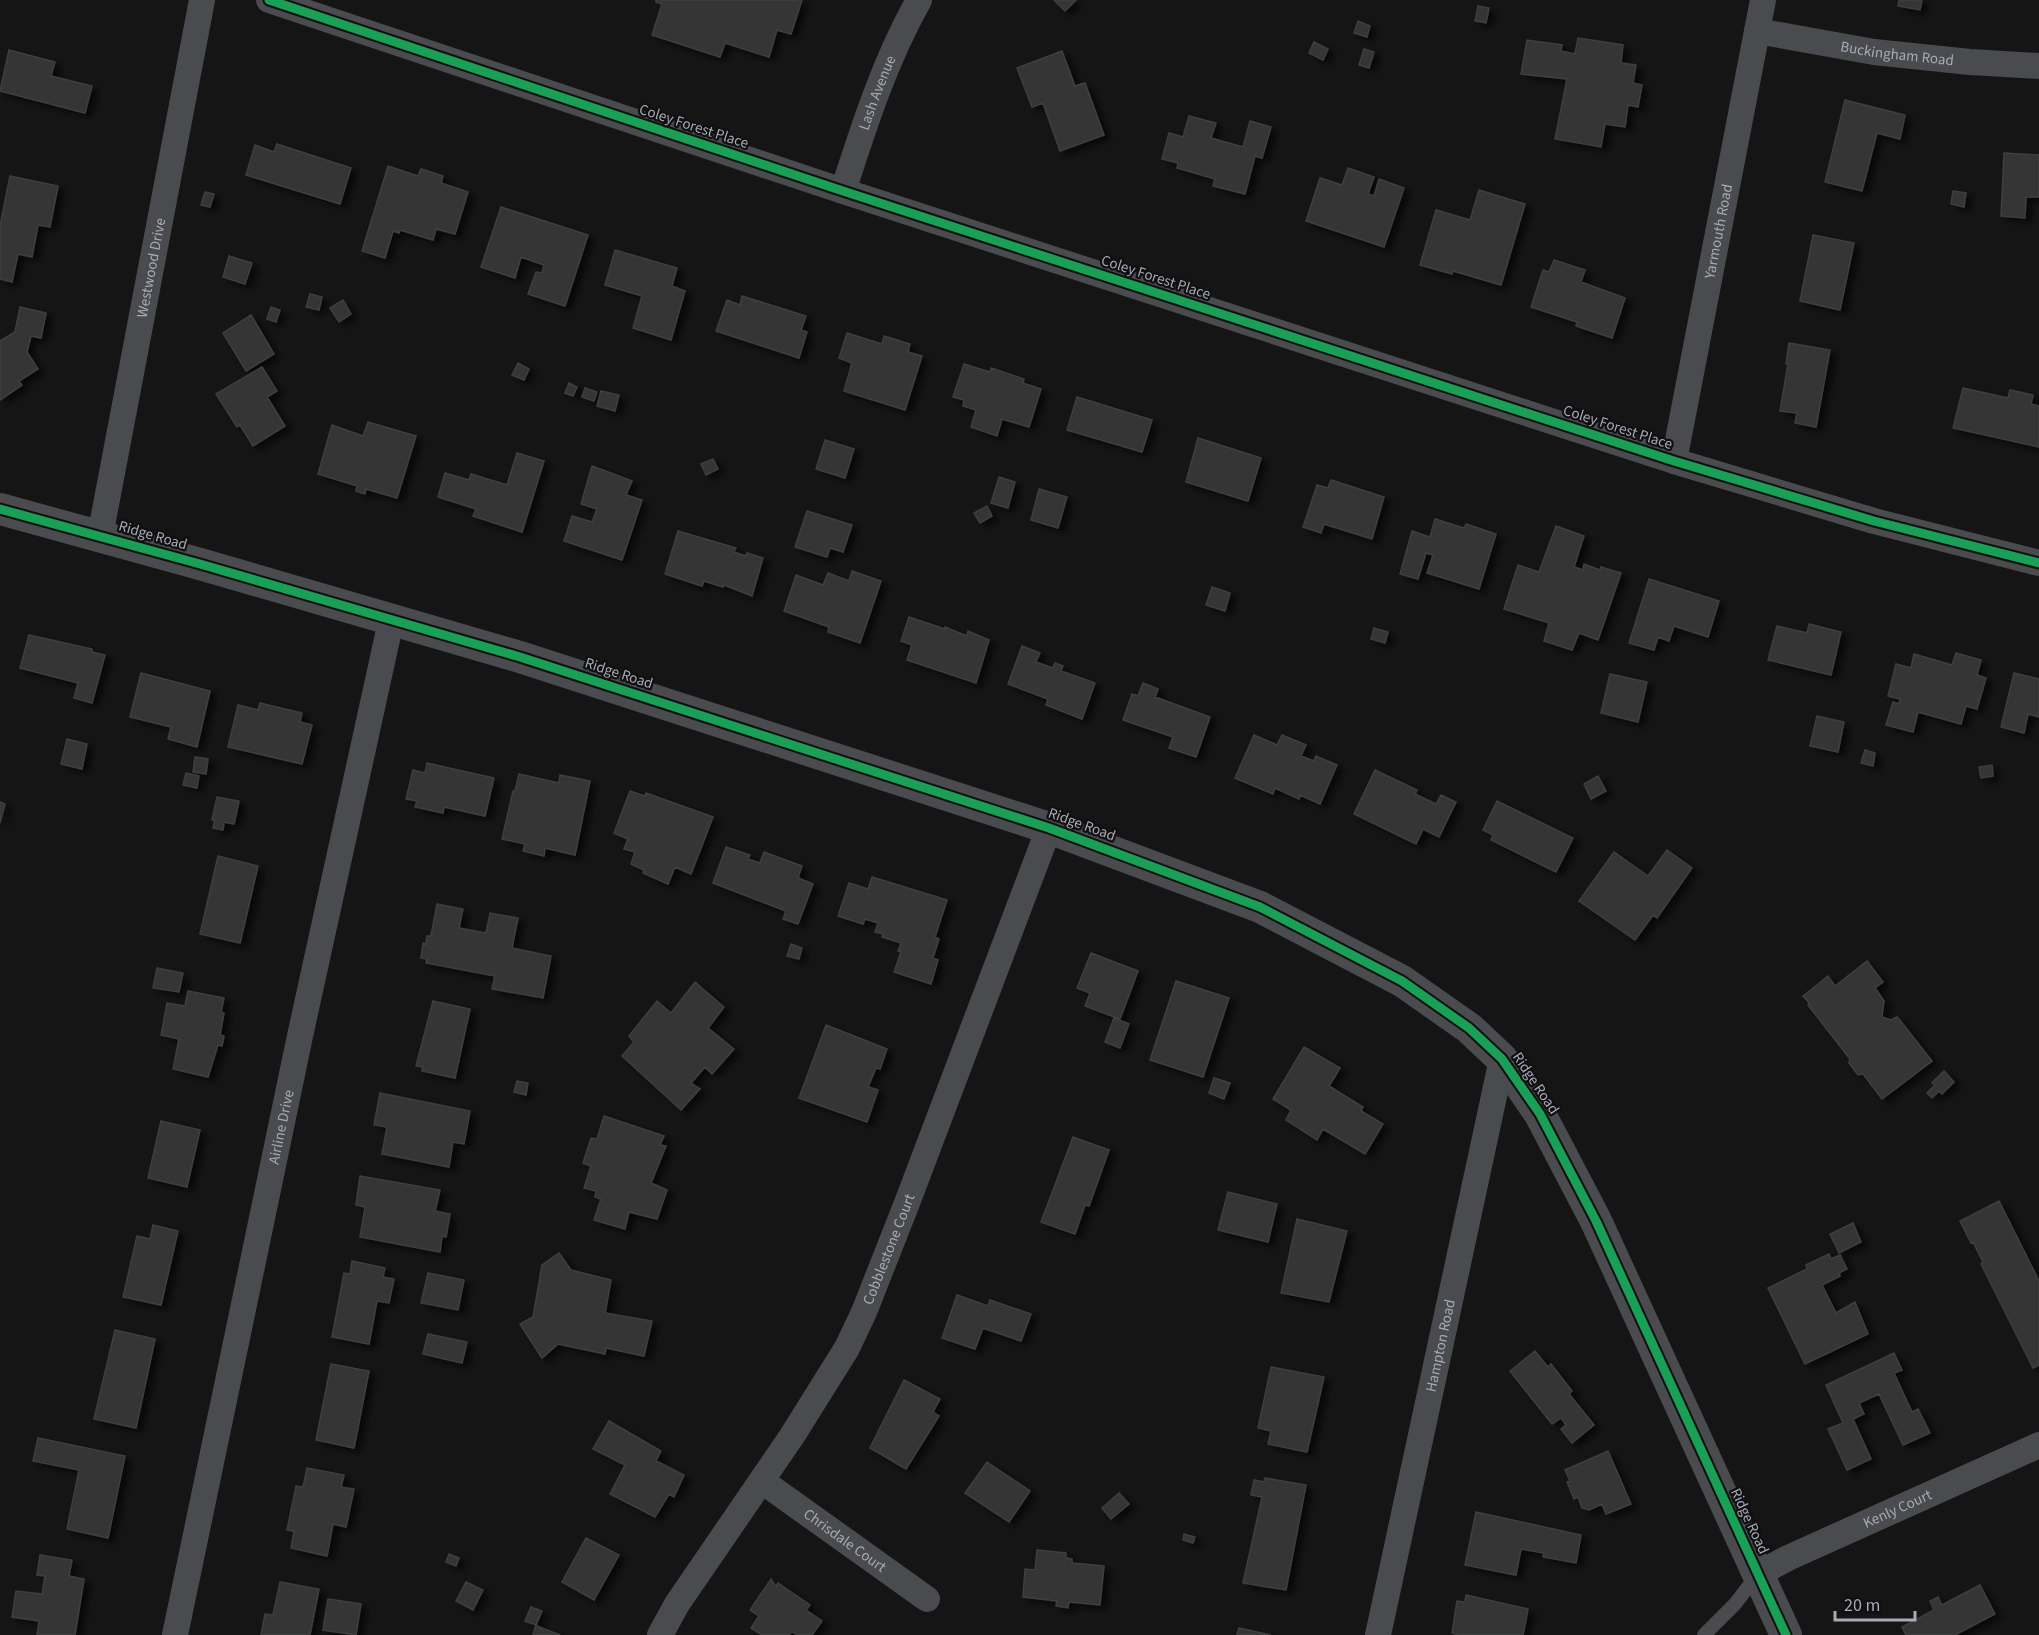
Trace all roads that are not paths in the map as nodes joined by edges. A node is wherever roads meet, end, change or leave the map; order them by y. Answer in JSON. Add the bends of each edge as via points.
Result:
{"nodes":[{"id":1,"x":202,"y":0,"type":"edge"},
{"id":2,"x":269,"y":0,"type":"edge"},
{"id":3,"x":919,"y":0,"type":"edge"},
{"id":4,"x":1763,"y":0,"type":"edge"},
{"id":5,"x":1757,"y":31,"type":"junction"},
{"id":6,"x":2039,"y":66,"type":"edge"},
{"id":7,"x":843,"y":191,"type":"junction"},
{"id":8,"x":1674,"y":461,"type":"junction"},
{"id":9,"x":0,"y":509,"type":"edge"},
{"id":10,"x":100,"y":536,"type":"junction"},
{"id":11,"x":2039,"y":563,"type":"edge"},
{"id":12,"x":391,"y":621,"type":"junction"},
{"id":13,"x":1049,"y":828,"type":"junction"},
{"id":14,"x":1502,"y":1059,"type":"junction"},
{"id":15,"x":2039,"y":1445,"type":"edge"},
{"id":16,"x":762,"y":1481,"type":"junction"},
{"id":17,"x":1758,"y":1574,"type":"junction"},
{"id":18,"x":927,"y":1599,"type":"dead end"},
{"id":19,"x":175,"y":1635,"type":"edge"},
{"id":20,"x":660,"y":1635,"type":"edge"},
{"id":21,"x":1378,"y":1635,"type":"edge"},
{"id":22,"x":1704,"y":1635,"type":"edge"},
{"id":23,"x":1786,"y":1635,"type":"edge"}],
"edges":[{"from":1,"to":10,"type":"street","name":"Westwood Drive"},
{"from":2,"to":7,"type":"street","name":"Coley Forest Place"},
{"from":3,"to":7,"type":"street","name":"Lash Avenue","via":[[884,74]]},
{"from":4,"to":5,"type":"street","name":"Yarmouth Road"},
{"from":5,"to":6,"type":"street","name":"Buckingham Road","via":[[1874,52]]},
{"from":5,"to":8,"type":"street","name":"Yarmouth Road"},
{"from":7,"to":8,"type":"street","name":"Coley Forest Place"},
{"from":8,"to":11,"type":"street","name":"Coley Forest Place","via":[[1874,521]]},
{"from":9,"to":10,"type":"street","name":"Ridge Road"},
{"from":10,"to":12,"type":"street","name":"Ridge Road"},
{"from":12,"to":13,"type":"street","name":"Ridge Road","via":[[519,657]]},
{"from":12,"to":19,"type":"street","name":"Airline Drive"},
{"from":13,"to":14,"type":"street","name":"Ridge Road","via":[[1260,907],[1402,981],[1469,1028]]},
{"from":13,"to":16,"type":"street","name":"Cobblestone Court","via":[[864,1312],[822,1390]]},
{"from":14,"to":17,"type":"street","name":"Ridge Road","via":[[1540,1114],[1596,1221]]},
{"from":14,"to":21,"type":"street","name":"Hampton Road"},
{"from":15,"to":17,"type":"street","name":"Kenly Court"},
{"from":16,"to":18,"type":"street","name":"Chrisdale Court"},
{"from":16,"to":20,"type":"street","name":"Cobblestone Court"},
{"from":17,"to":22,"type":"lane","via":[[1736,1604]]},
{"from":17,"to":23,"type":"street","name":"Ridge Road"}]}
